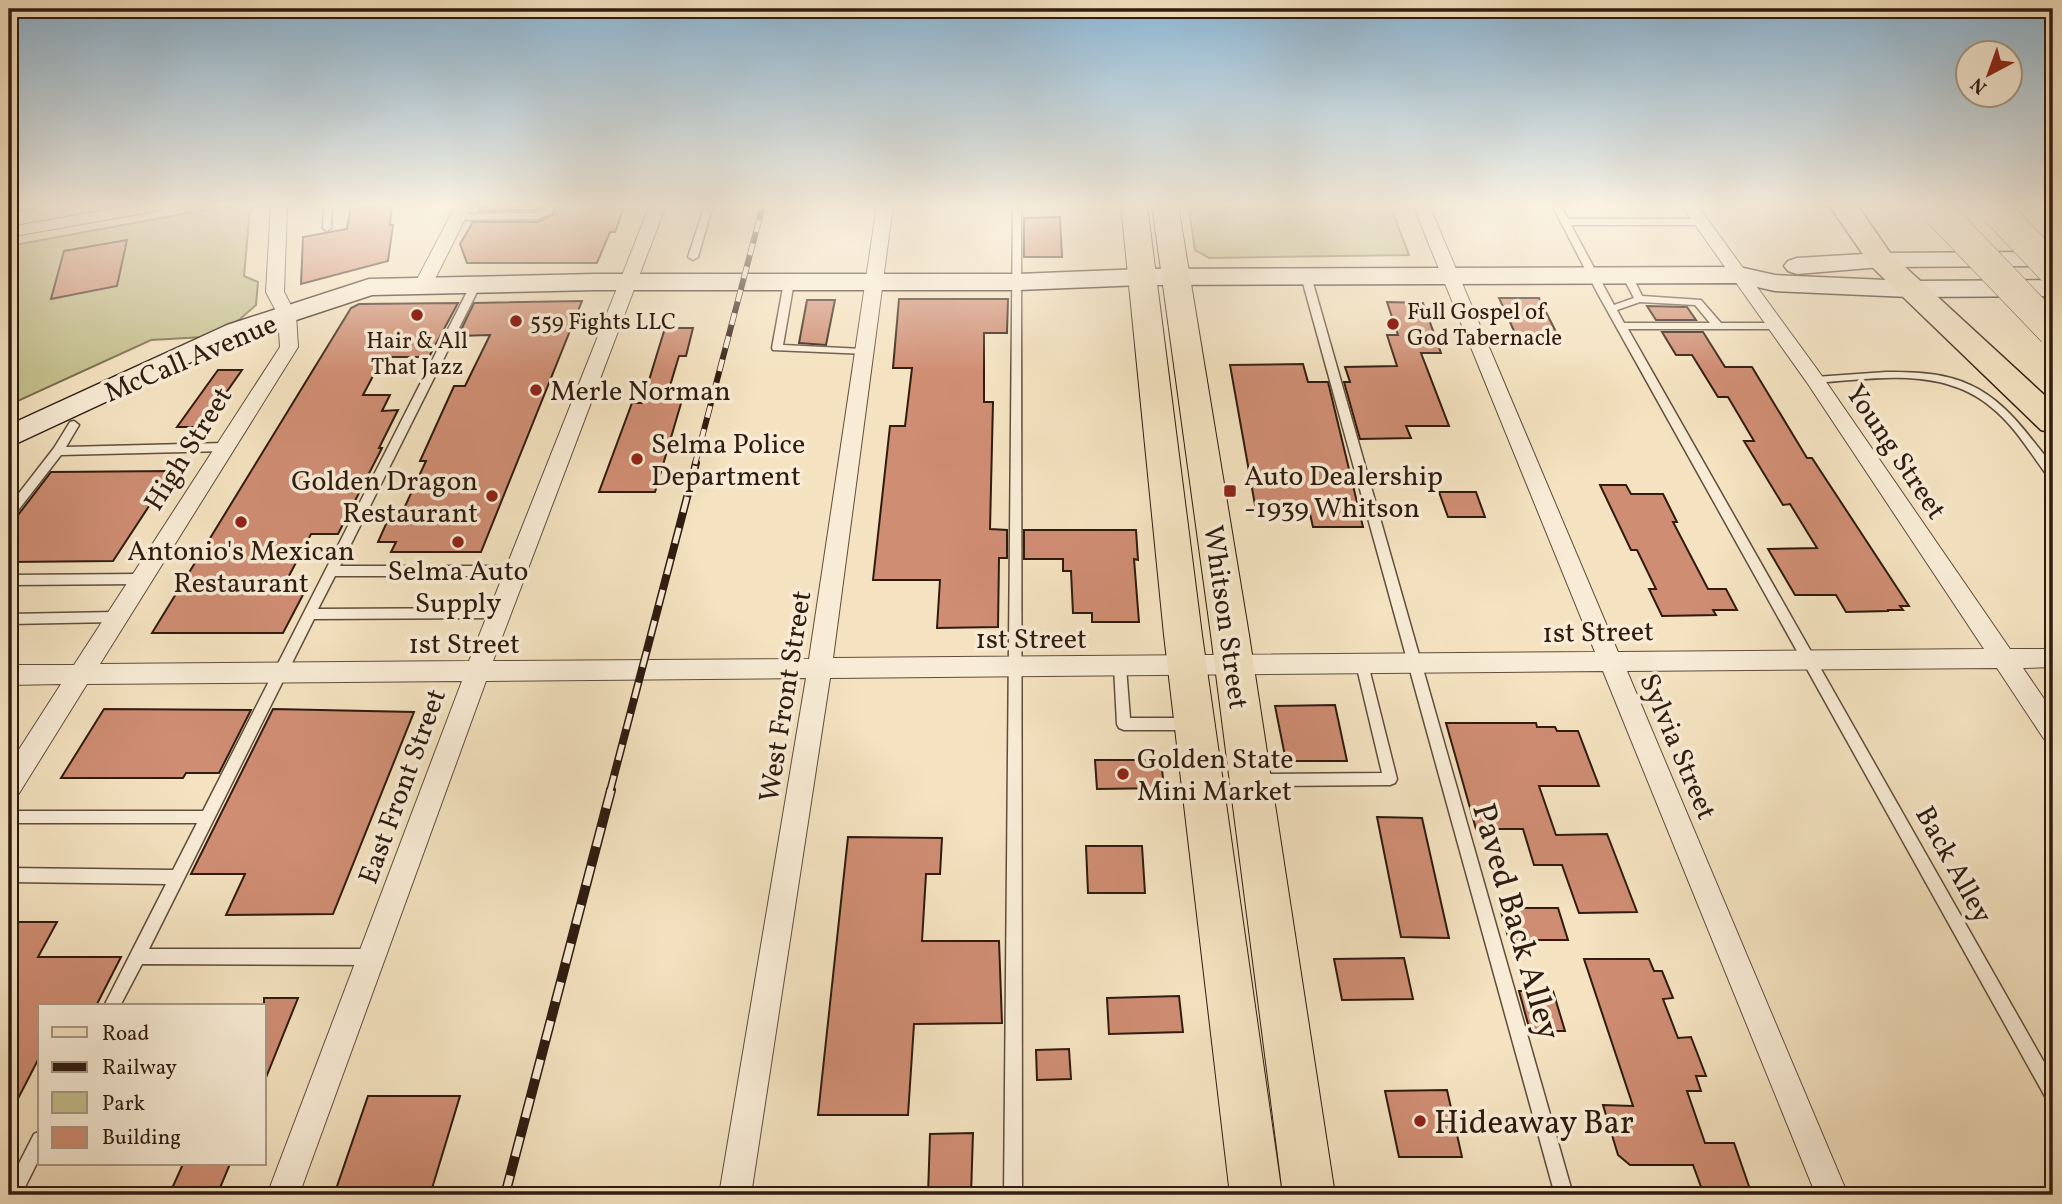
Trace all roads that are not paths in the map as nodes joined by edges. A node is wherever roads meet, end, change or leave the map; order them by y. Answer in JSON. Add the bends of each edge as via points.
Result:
{"nodes":[{"id":1,"x":276,"y":261,"type":"edge"},
{"id":2,"x":436,"y":261,"type":"edge"},
{"id":3,"x":636,"y":261,"type":"edge"},
{"id":4,"x":878,"y":261,"type":"edge"},
{"id":5,"x":1018,"y":261,"type":"edge"},
{"id":6,"x":1154,"y":261,"type":"edge"},
{"id":7,"x":1160,"y":261,"type":"edge"},
{"id":8,"x":1444,"y":261,"type":"edge"},
{"id":9,"x":1587,"y":261,"type":"edge"},
{"id":10,"x":1729,"y":261,"type":"edge"},
{"id":11,"x":1863,"y":261,"type":"edge"},
{"id":12,"x":1882,"y":261,"type":"edge"},
{"id":13,"x":1986,"y":261,"type":"edge"},
{"id":14,"x":1450,"y":275,"type":"junction"},
{"id":15,"x":1594,"y":275,"type":"junction"},
{"id":16,"x":1627,"y":275,"type":"junction"},
{"id":17,"x":1739,"y":275,"type":"junction"},
{"id":18,"x":1306,"y":276,"type":"junction"},
{"id":19,"x":1159,"y":277,"type":"junction"},
{"id":20,"x":628,"y":282,"type":"junction"},
{"id":21,"x":789,"y":282,"type":"junction"},
{"id":22,"x":875,"y":282,"type":"junction"},
{"id":23,"x":1018,"y":282,"type":"junction"},
{"id":24,"x":476,"y":284,"type":"junction"},
{"id":25,"x":424,"y":285,"type":"junction"},
{"id":26,"x":2053,"y":288,"type":"edge"},
{"id":27,"x":1909,"y":289,"type":"junction"},
{"id":28,"x":1639,"y":299,"type":"junction"},
{"id":29,"x":1612,"y":309,"type":"junction"},
{"id":30,"x":287,"y":315,"type":"junction"},
{"id":31,"x":1622,"y":326,"type":"junction"},
{"id":32,"x":1718,"y":326,"type":"junction"},
{"id":33,"x":1778,"y":326,"type":"junction"},
{"id":34,"x":2053,"y":331,"type":"edge"},
{"id":35,"x":863,"y":352,"type":"junction"},
{"id":36,"x":1815,"y":380,"type":"junction"},
{"id":37,"x":2053,"y":422,"type":"edge"},
{"id":38,"x":74,"y":425,"type":"junction"},
{"id":39,"x":9,"y":437,"type":"edge"},
{"id":40,"x":225,"y":447,"type":"junction"},
{"id":41,"x":58,"y":451,"type":"junction"},
{"id":42,"x":9,"y":456,"type":"edge"},
{"id":43,"x":2053,"y":475,"type":"edge"},
{"id":44,"x":9,"y":514,"type":"edge"},
{"id":45,"x":333,"y":571,"type":"junction"},
{"id":46,"x":515,"y":571,"type":"junction"},
{"id":47,"x":141,"y":579,"type":"junction"},
{"id":48,"x":9,"y":580,"type":"edge"},
{"id":49,"x":499,"y":612,"type":"junction"},
{"id":50,"x":311,"y":614,"type":"junction"},
{"id":51,"x":116,"y":617,"type":"junction"},
{"id":52,"x":9,"y":619,"type":"edge"},
{"id":53,"x":2053,"y":658,"type":"edge"},
{"id":54,"x":2003,"y":659,"type":"junction"},
{"id":55,"x":1609,"y":660,"type":"junction"},
{"id":56,"x":1811,"y":660,"type":"junction"},
{"id":57,"x":1362,"y":664,"type":"junction"},
{"id":58,"x":1414,"y":664,"type":"junction"},
{"id":59,"x":1234,"y":666,"type":"junction"},
{"id":60,"x":1016,"y":667,"type":"junction"},
{"id":61,"x":1120,"y":667,"type":"junction"},
{"id":62,"x":1188,"y":667,"type":"junction"},
{"id":63,"x":818,"y":670,"type":"junction"},
{"id":64,"x":282,"y":673,"type":"junction"},
{"id":65,"x":477,"y":673,"type":"junction"},
{"id":66,"x":79,"y":675,"type":"junction"},
{"id":67,"x":9,"y":676,"type":"edge"},
{"id":68,"x":1195,"y":724,"type":"junction"},
{"id":69,"x":2053,"y":732,"type":"edge"},
{"id":70,"x":1250,"y":780,"type":"junction"},
{"id":71,"x":9,"y":787,"type":"edge"},
{"id":72,"x":9,"y":817,"type":"edge"},
{"id":73,"x":207,"y":817,"type":"junction"},
{"id":74,"x":9,"y":875,"type":"edge"},
{"id":75,"x":176,"y":877,"type":"junction"},
{"id":76,"x":137,"y":956,"type":"junction"},
{"id":77,"x":372,"y":957,"type":"junction"},
{"id":78,"x":113,"y":1004,"type":"edge"},
{"id":79,"x":2053,"y":1094,"type":"edge"},
{"id":80,"x":38,"y":1144,"type":"edge"},
{"id":81,"x":12,"y":1195,"type":"edge"},
{"id":82,"x":283,"y":1195,"type":"edge"},
{"id":83,"x":735,"y":1195,"type":"edge"},
{"id":84,"x":1013,"y":1195,"type":"edge"},
{"id":85,"x":1256,"y":1195,"type":"edge"},
{"id":86,"x":1309,"y":1195,"type":"edge"},
{"id":87,"x":1564,"y":1195,"type":"edge"},
{"id":88,"x":1832,"y":1195,"type":"edge"}],
"edges":[{"from":1,"to":30,"type":"street","name":"High Street","via":[[275,292]]},
{"from":2,"to":25,"type":"street"},
{"from":3,"to":20,"type":"street","name":"East Front Street"},
{"from":4,"to":22,"type":"street","name":"West Front Street"},
{"from":5,"to":23,"type":"lane"},
{"from":6,"to":19,"type":"main road","name":"Whitson Street"},
{"from":7,"to":19,"type":"main road","name":"Whitson Street"},
{"from":8,"to":14,"type":"street","name":"Sylvia Street"},
{"from":9,"to":15,"type":"lane","name":"Back Alley"},
{"from":10,"to":17,"type":"street","name":"Young Street"},
{"from":11,"to":17,"type":"main road","via":[[1762,268]]},
{"from":12,"to":27,"type":"highway"},
{"from":13,"to":34,"type":"highway","bridge":true},
{"from":14,"to":15,"type":"main road"},
{"from":14,"to":18,"type":"main road"},
{"from":14,"to":55,"type":"street","name":"Sylvia Street"},
{"from":15,"to":16,"type":"main road"},
{"from":15,"to":29,"type":"lane","name":"Back Alley"},
{"from":16,"to":17,"type":"main road"},
{"from":16,"to":28,"type":"lane"},
{"from":17,"to":27,"type":"main road","via":[[1775,283]]},
{"from":17,"to":33,"type":"street","name":"Young Street"},
{"from":18,"to":19,"type":"main road"},
{"from":18,"to":58,"type":"lane","name":"Paved Back Alley"},
{"from":19,"to":23,"type":"main road"},
{"from":19,"to":59,"type":"main road","name":"Whitson Street"},
{"from":19,"to":62,"type":"main road","name":"Whitson Street"},
{"from":20,"to":21,"type":"main road"},
{"from":20,"to":24,"type":"main road"},
{"from":20,"to":46,"type":"street","name":"East Front Street"},
{"from":21,"to":22,"type":"main road"},
{"from":21,"to":35,"type":"lane","via":[[777,348]]},
{"from":22,"to":23,"type":"main road"},
{"from":22,"to":35,"type":"street","name":"West Front Street"},
{"from":23,"to":60,"type":"lane"},
{"from":24,"to":25,"type":"main road"},
{"from":24,"to":45,"type":"lane"},
{"from":25,"to":30,"type":"main road","via":[[369,287]]},
{"from":26,"to":27,"type":"main road"},
{"from":27,"to":37,"type":"highway"},
{"from":28,"to":29,"type":"lane"},
{"from":28,"to":32,"type":"lane","via":[[1698,302]]},
{"from":29,"to":31,"type":"lane","name":"Back Alley"},
{"from":30,"to":38,"type":"main road","name":"McCall Avenue","via":[[246,342]]},
{"from":30,"to":39,"type":"main road","name":"McCall Avenue","via":[[236,331]]},
{"from":30,"to":40,"type":"street","name":"High Street","via":[[289,347]]},
{"from":31,"to":32,"type":"lane"},
{"from":31,"to":56,"type":"lane","name":"Back Alley"},
{"from":32,"to":33,"type":"lane"},
{"from":33,"to":36,"type":"street","name":"Young Street"},
{"from":35,"to":63,"type":"street","name":"West Front Street"},
{"from":36,"to":43,"type":"lane","via":[[1924,374],[1948,379],[1995,404]]},
{"from":36,"to":54,"type":"street","name":"Young Street"},
{"from":38,"to":41,"type":"lane"},
{"from":38,"to":42,"type":"main road","name":"McCall Avenue"},
{"from":40,"to":41,"type":"lane"},
{"from":40,"to":47,"type":"street","name":"High Street"},
{"from":41,"to":44,"type":"lane"},
{"from":45,"to":46,"type":"lane"},
{"from":45,"to":50,"type":"lane"},
{"from":46,"to":49,"type":"street","name":"East Front Street"},
{"from":47,"to":48,"type":"lane"},
{"from":47,"to":51,"type":"street","name":"High Street"},
{"from":49,"to":50,"type":"lane"},
{"from":49,"to":65,"type":"street","name":"East Front Street"},
{"from":50,"to":64,"type":"lane"},
{"from":51,"to":52,"type":"lane"},
{"from":51,"to":66,"type":"street","name":"High Street"},
{"from":53,"to":54,"type":"street","name":"1st Street"},
{"from":54,"to":56,"type":"street","name":"1st Street"},
{"from":54,"to":69,"type":"street","name":"Young Street"},
{"from":55,"to":56,"type":"street","name":"1st Street"},
{"from":55,"to":58,"type":"street","name":"1st Street"},
{"from":55,"to":88,"type":"street","name":"Sylvia Street"},
{"from":56,"to":79,"type":"lane","name":"Back Alley"},
{"from":57,"to":58,"type":"street","name":"1st Street"},
{"from":57,"to":59,"type":"street","name":"1st Street"},
{"from":57,"to":70,"type":"lane","via":[[1390,779]]},
{"from":58,"to":87,"type":"lane","name":"Paved Back Alley"},
{"from":59,"to":62,"type":"street","name":"1st Street"},
{"from":59,"to":70,"type":"main road","name":"Whitson Street"},
{"from":60,"to":61,"type":"street","name":"1st Street"},
{"from":60,"to":63,"type":"street","name":"1st Street"},
{"from":60,"to":84,"type":"lane"},
{"from":61,"to":62,"type":"street","name":"1st Street"},
{"from":61,"to":68,"type":"lane","via":[[1124,724]]},
{"from":62,"to":68,"type":"main road","name":"Whitson Street"},
{"from":63,"to":65,"type":"street","name":"1st Street"},
{"from":63,"to":83,"type":"street","name":"West Front Street"},
{"from":64,"to":65,"type":"street","name":"1st Street"},
{"from":64,"to":66,"type":"street","name":"1st Street"},
{"from":64,"to":73,"type":"lane"},
{"from":65,"to":77,"type":"street","name":"East Front Street"},
{"from":66,"to":67,"type":"street","name":"1st Street"},
{"from":66,"to":71,"type":"street","name":"High Street"},
{"from":68,"to":85,"type":"main road","name":"Whitson Street"},
{"from":70,"to":86,"type":"main road","name":"Whitson Street"},
{"from":72,"to":73,"type":"lane"},
{"from":73,"to":75,"type":"lane"},
{"from":74,"to":75,"type":"lane"},
{"from":75,"to":76,"type":"lane"},
{"from":76,"to":77,"type":"lane"},
{"from":76,"to":78,"type":"lane"},
{"from":77,"to":82,"type":"street","name":"East Front Street"},
{"from":80,"to":81,"type":"lane"}]}
